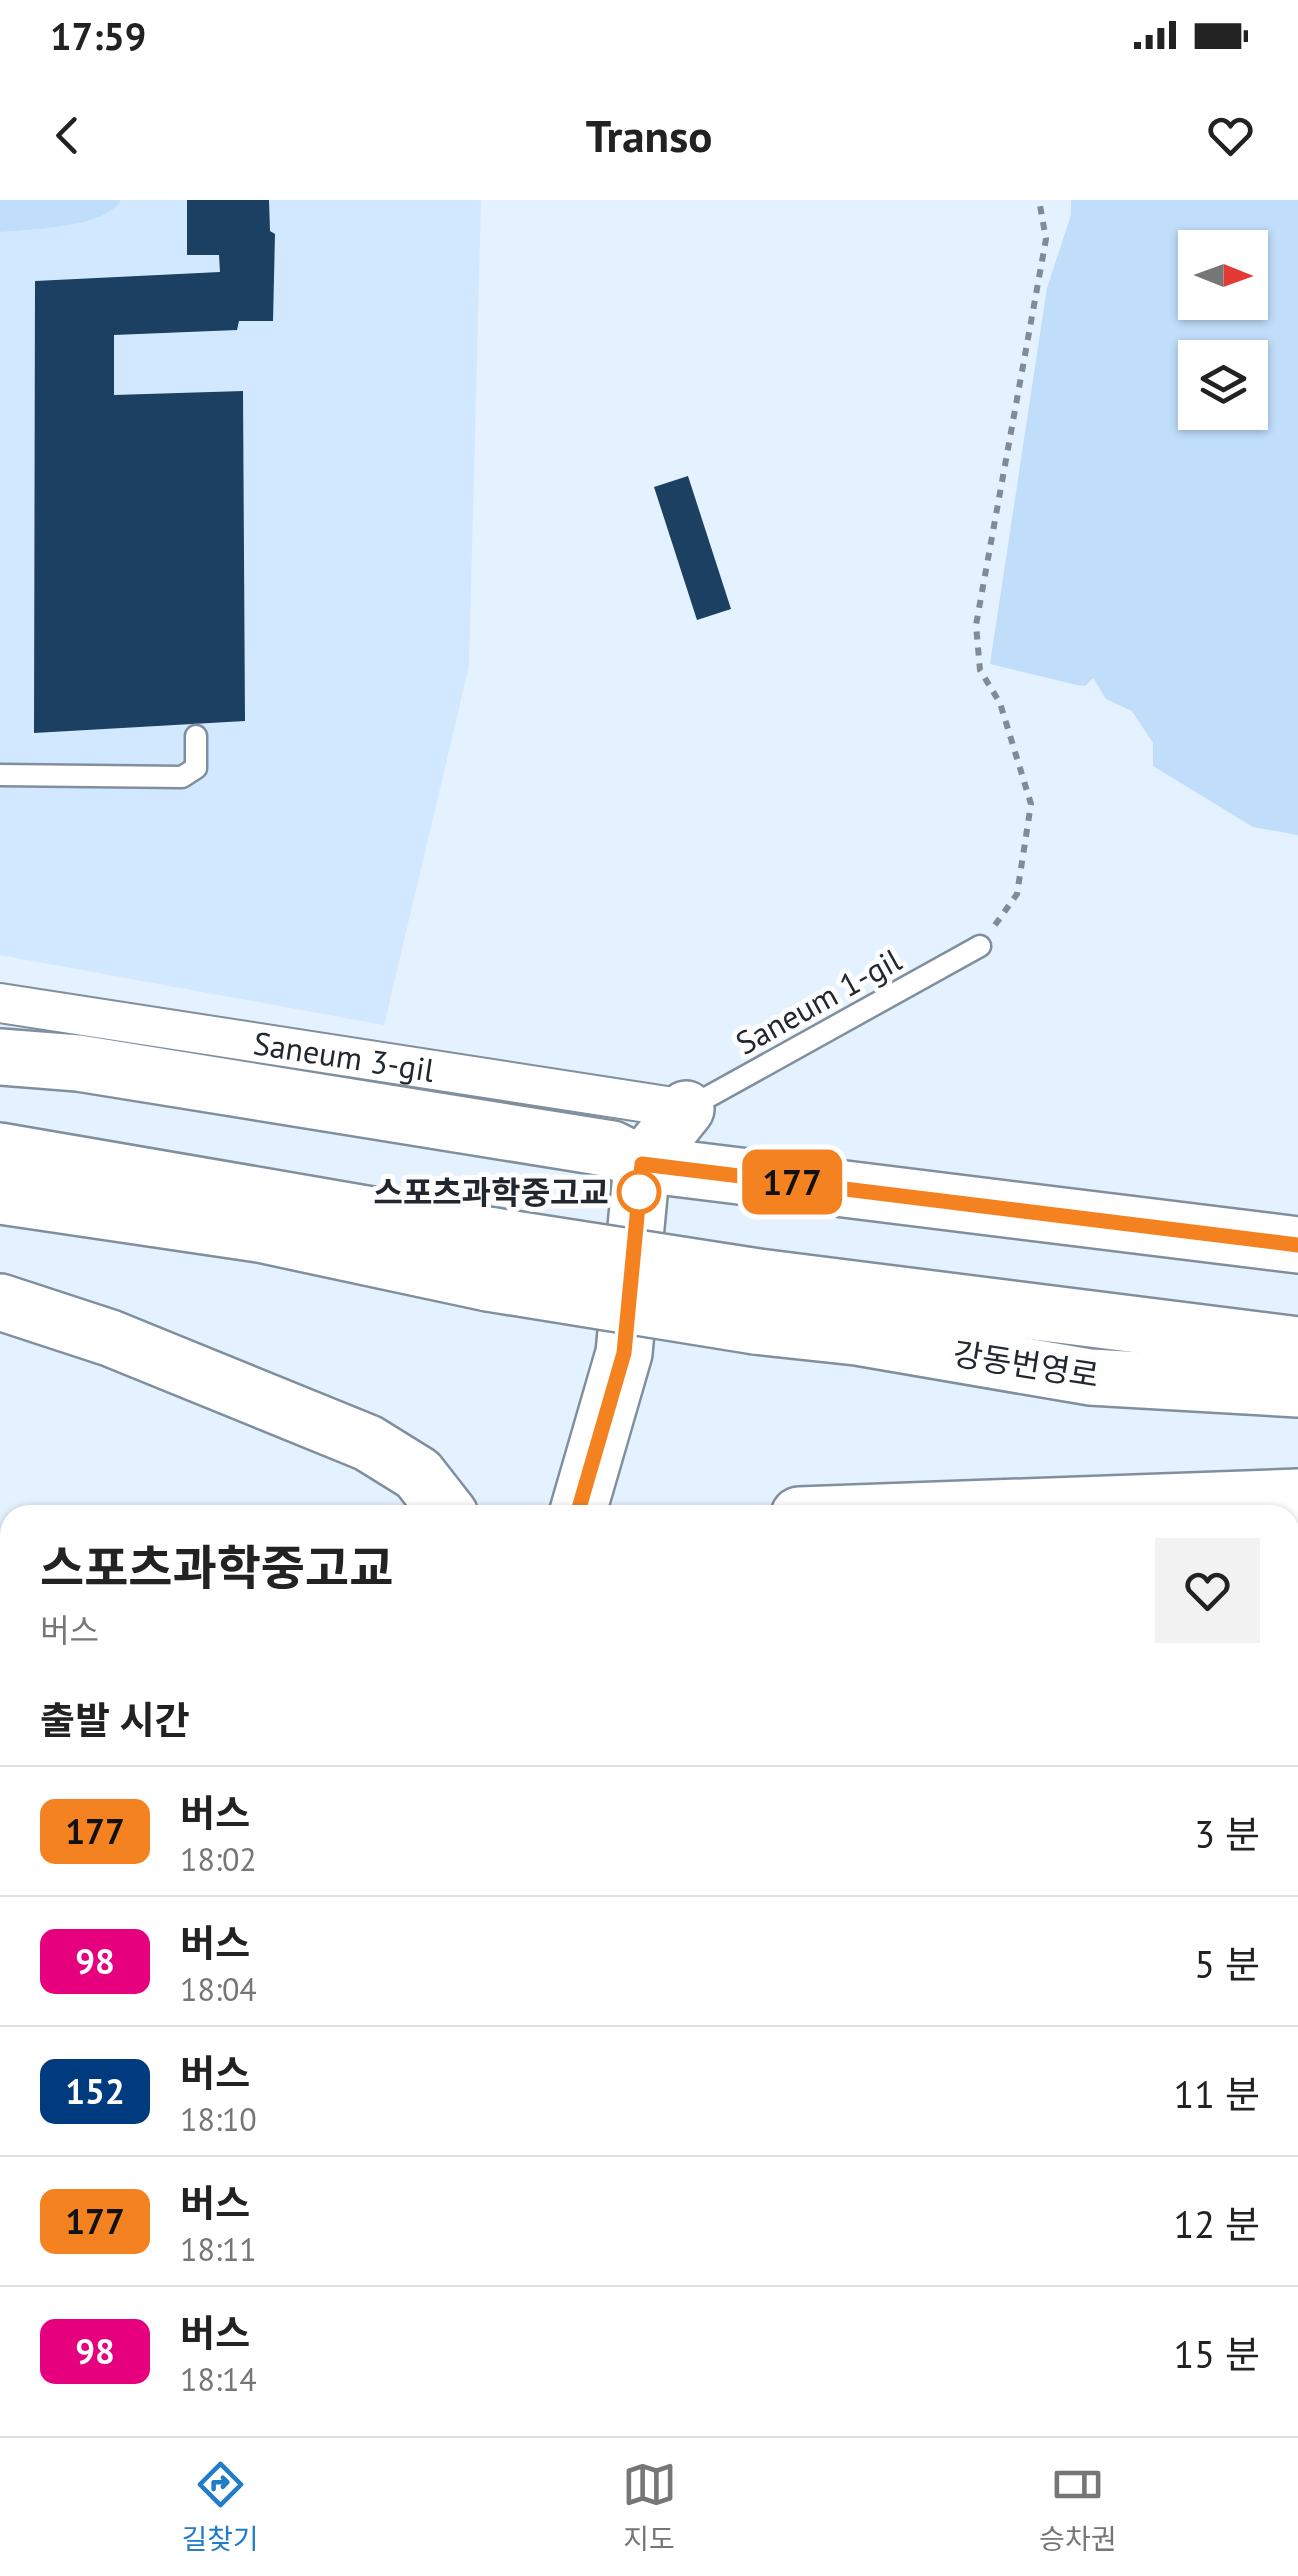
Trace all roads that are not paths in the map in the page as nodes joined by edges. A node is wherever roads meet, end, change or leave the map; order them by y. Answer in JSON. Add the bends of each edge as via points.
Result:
{"nodes":[{"id":1,"x":196,"y":736,"type":"dead end"},
{"id":2,"x":0,"y":774,"type":"edge"},
{"id":3,"x":980,"y":946,"type":"road end"},
{"id":4,"x":0,"y":1003,"type":"edge"},
{"id":5,"x":0,"y":1057,"type":"edge"},
{"id":6,"x":686,"y":1109,"type":"junction"},
{"id":7,"x":0,"y":1151,"type":"edge"},
{"id":8,"x":642,"y":1164,"type":"junction"},
{"id":9,"x":0,"y":1196,"type":"edge"},
{"id":10,"x":1298,"y":1245,"type":"edge"},
{"id":11,"x":491,"y":1259,"type":"junction"},
{"id":12,"x":756,"y":1301,"type":"junction"},
{"id":13,"x":0,"y":1302,"type":"edge"},
{"id":14,"x":1298,"y":1345,"type":"edge"},
{"id":15,"x":1298,"y":1389,"type":"edge"},
{"id":16,"x":1298,"y":1496,"type":"edge"},
{"id":17,"x":442,"y":1505,"type":"edge"},
{"id":18,"x":580,"y":1505,"type":"edge"},
{"id":19,"x":1062,"y":1505,"type":"edge"}],
"edges":[{"from":1,"to":2,"type":"lane","via":[[196,768],[182,776]]},
{"from":3,"to":6,"type":"lane","name":"Saneum 1-gil"},
{"from":4,"to":6,"type":"street","name":"Saneum 3-gil"},
{"from":5,"to":8,"type":"highway","via":[[612,1149]]},
{"from":6,"to":8,"type":"highway"},
{"from":7,"to":11,"type":"highway"},
{"from":8,"to":10,"type":"highway"},
{"from":8,"to":18,"type":"highway","via":[[624,1353]]},
{"from":9,"to":11,"type":"highway"},
{"from":11,"to":12,"type":"highway","bridge":true},
{"from":12,"to":14,"type":"highway","name":"강동번영로"},
{"from":12,"to":15,"type":"highway","name":"강동번영로","via":[[856,1337],[1090,1376]]},
{"from":13,"to":17,"type":"highway","via":[[110,1338],[368,1443],[418,1474]]},
{"from":16,"to":19,"type":"highway"}]}
